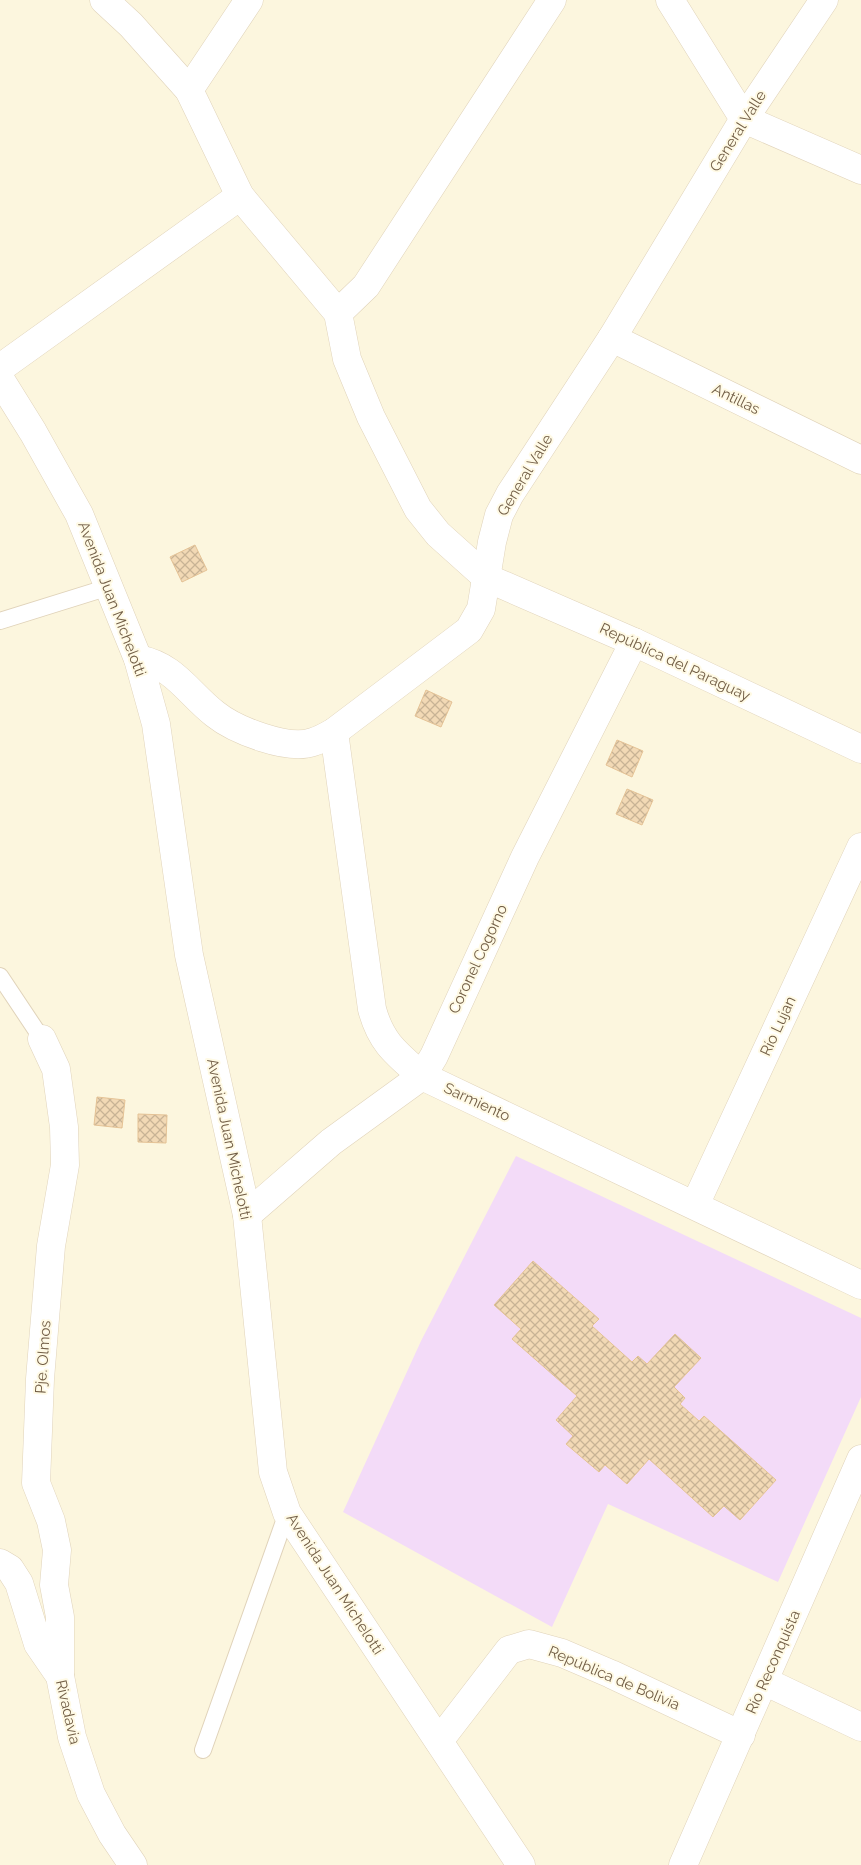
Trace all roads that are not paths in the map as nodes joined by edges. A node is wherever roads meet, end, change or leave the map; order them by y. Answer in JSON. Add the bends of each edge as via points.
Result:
{"nodes":[{"id":1,"x":104,"y":0,"type":"edge"},
{"id":2,"x":249,"y":0,"type":"edge"},
{"id":3,"x":552,"y":0,"type":"edge"},
{"id":4,"x":670,"y":0,"type":"edge"},
{"id":5,"x":824,"y":0,"type":"edge"},
{"id":6,"x":189,"y":90,"type":"junction"},
{"id":7,"x":744,"y":119,"type":"junction"},
{"id":8,"x":861,"y":170,"type":"edge"},
{"id":9,"x":240,"y":196,"type":"junction"},
{"id":10,"x":338,"y":313,"type":"junction"},
{"id":11,"x":612,"y":338,"type":"junction"},
{"id":12,"x":0,"y":368,"type":"edge"},
{"id":13,"x":0,"y":379,"type":"edge"},
{"id":14,"x":861,"y":460,"type":"edge"},
{"id":15,"x":487,"y":578,"type":"junction"},
{"id":16,"x":109,"y":587,"type":"junction"},
{"id":17,"x":0,"y":621,"type":"edge"},
{"id":18,"x":634,"y":642,"type":"junction"},
{"id":19,"x":138,"y":659,"type":"junction"},
{"id":20,"x":334,"y":732,"type":"junction"},
{"id":21,"x":861,"y":749,"type":"edge"},
{"id":22,"x":861,"y":847,"type":"edge"},
{"id":23,"x":0,"y":976,"type":"edge"},
{"id":24,"x":42,"y":1039,"type":"joint"},
{"id":25,"x":422,"y":1076,"type":"junction"},
{"id":26,"x":695,"y":1205,"type":"junction"},
{"id":27,"x":247,"y":1215,"type":"junction"},
{"id":28,"x":861,"y":1285,"type":"edge"},
{"id":29,"x":861,"y":1459,"type":"edge"},
{"id":30,"x":287,"y":1513,"type":"junction"},
{"id":31,"x":0,"y":1564,"type":"edge"},
{"id":32,"x":60,"y":1676,"type":"junction"},
{"id":33,"x":764,"y":1681,"type":"junction"},
{"id":34,"x":861,"y":1727,"type":"edge"},
{"id":35,"x":741,"y":1735,"type":"junction"},
{"id":36,"x":439,"y":1741,"type":"junction"},
{"id":37,"x":203,"y":1750,"type":"dead end"},
{"id":38,"x":133,"y":1865,"type":"edge"},
{"id":39,"x":521,"y":1865,"type":"edge"},
{"id":40,"x":683,"y":1865,"type":"edge"}],
"edges":[{"from":1,"to":6,"type":"street"},
{"from":2,"to":6,"type":"street"},
{"from":3,"to":10,"type":"street","via":[[366,286]]},
{"from":4,"to":7,"type":"street"},
{"from":5,"to":7,"type":"street","name":"General Valle"},
{"from":6,"to":9,"type":"street"},
{"from":7,"to":8,"type":"street"},
{"from":7,"to":11,"type":"street","name":"General Valle"},
{"from":9,"to":10,"type":"street"},
{"from":9,"to":12,"type":"street"},
{"from":10,"to":15,"type":"street","name":"República del Paraguay","via":[[347,359],[371,417],[418,509],[438,534]]},
{"from":11,"to":14,"type":"street","name":"Antillas"},
{"from":11,"to":15,"type":"street","name":"General Valle","via":[[499,515]]},
{"from":13,"to":16,"type":"street","name":"Avenida Juan Michelotti","via":[[79,514]]},
{"from":15,"to":18,"type":"street","name":"República del Paraguay"},
{"from":15,"to":20,"type":"street","name":"General Valle","via":[[481,609],[469,630]]},
{"from":16,"to":17,"type":"lane"},
{"from":16,"to":19,"type":"street","name":"Avenida Juan Michelotti"},
{"from":18,"to":21,"type":"street","name":"República del Paraguay"},
{"from":18,"to":25,"type":"street","name":"Coronel Cogorno","via":[[525,857]]},
{"from":19,"to":20,"type":"street","name":"General Valle","via":[[156,662],[216,715],[256,735],[292,744],[312,743]]},
{"from":19,"to":27,"type":"street","name":"Avenida Juan Michelotti","via":[[156,724],[189,956]]},
{"from":20,"to":25,"type":"street","name":"Sarmiento","via":[[372,1010],[377,1029],[390,1048]]},
{"from":22,"to":26,"type":"street","name":"Río Lujan"},
{"from":23,"to":24,"type":"lane"},
{"from":24,"to":32,"type":"street","name":"Pje. Olmos","via":[[56,1069],[66,1165],[51,1246],[40,1379],[36,1483],[51,1521],[57,1550],[54,1585],[60,1617]]},
{"from":25,"to":26,"type":"street","name":"Sarmiento"},
{"from":25,"to":27,"type":"street","name":"Coronel Cogorno","via":[[331,1142]]},
{"from":26,"to":28,"type":"street","name":"Sarmiento"},
{"from":27,"to":30,"type":"street","name":"Avenida Juan Michelotti","via":[[273,1472]]},
{"from":29,"to":33,"type":"street","name":"Río Reconquista"},
{"from":30,"to":36,"type":"street","name":"Avenida Juan Michelotti"},
{"from":30,"to":37,"type":"lane"},
{"from":31,"to":32,"type":"street","name":"Rivadavia","via":[[10,1570],[19,1582],[38,1644]]},
{"from":32,"to":38,"type":"street","name":"Rivadavia","via":[[72,1737],[91,1794]]},
{"from":33,"to":34,"type":"street"},
{"from":33,"to":35,"type":"street","name":"Río Reconquista"},
{"from":35,"to":36,"type":"street","name":"República de Bolivia","via":[[611,1674],[562,1653],[529,1644],[509,1650]]},
{"from":35,"to":40,"type":"street","name":"Río Reconquista"},
{"from":36,"to":39,"type":"street","name":"Avenida Juan Michelotti"}]}
